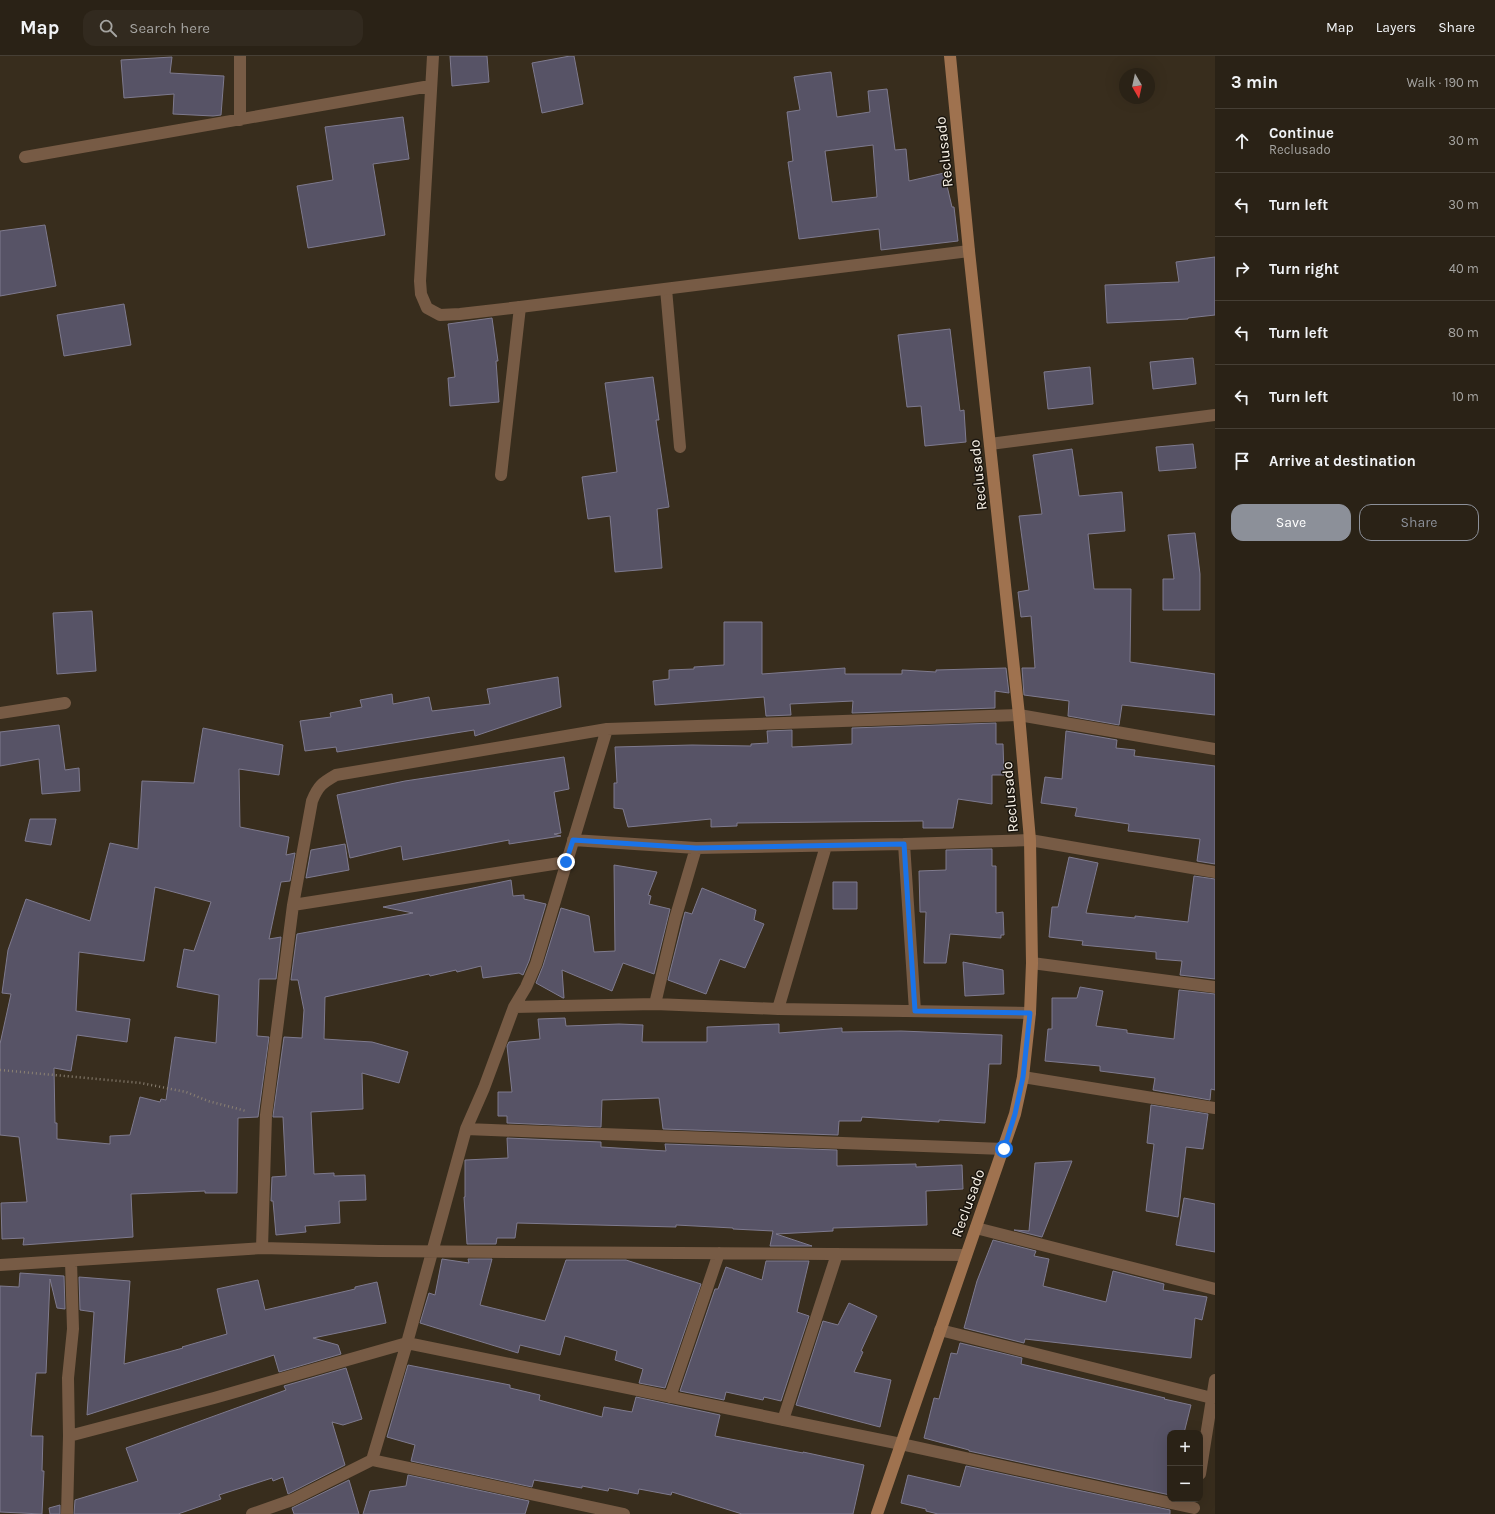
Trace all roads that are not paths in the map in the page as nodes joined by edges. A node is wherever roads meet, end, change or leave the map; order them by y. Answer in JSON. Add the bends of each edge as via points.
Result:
{"nodes":[{"id":1,"x":240,"y":56,"type":"edge"},
{"id":2,"x":432,"y":56,"type":"edge"},
{"id":3,"x":950,"y":56,"type":"edge"},
{"id":4,"x":430,"y":86,"type":"junction"},
{"id":5,"x":240,"y":120,"type":"junction"},
{"id":6,"x":25,"y":157,"type":"dead end"},
{"id":7,"x":970,"y":251,"type":"junction"},
{"id":8,"x":666,"y":289,"type":"junction"},
{"id":9,"x":520,"y":307,"type":"junction"},
{"id":10,"x":1215,"y":415,"type":"edge"},
{"id":11,"x":990,"y":444,"type":"junction"},
{"id":12,"x":680,"y":447,"type":"dead end"},
{"id":13,"x":501,"y":476,"type":"dead end"},
{"id":14,"x":64,"y":703,"type":"dead end"},
{"id":15,"x":0,"y":712,"type":"edge"},
{"id":16,"x":1019,"y":715,"type":"junction"},
{"id":17,"x":607,"y":729,"type":"junction"},
{"id":18,"x":1215,"y":749,"type":"edge"},
{"id":19,"x":573,"y":840,"type":"junction"},
{"id":20,"x":1030,"y":840,"type":"junction"},
{"id":21,"x":904,"y":844,"type":"junction"},
{"id":22,"x":826,"y":846,"type":"junction"},
{"id":23,"x":696,"y":848,"type":"junction"},
{"id":24,"x":566,"y":862,"type":"junction"},
{"id":25,"x":1215,"y":872,"type":"edge"},
{"id":26,"x":293,"y":905,"type":"junction"},
{"id":27,"x":1032,"y":963,"type":"junction"},
{"id":28,"x":1215,"y":987,"type":"edge"},
{"id":29,"x":655,"y":1004,"type":"junction"},
{"id":30,"x":514,"y":1006,"type":"junction"},
{"id":31,"x":778,"y":1009,"type":"junction"},
{"id":32,"x":915,"y":1011,"type":"junction"},
{"id":33,"x":1030,"y":1013,"type":"junction"},
{"id":34,"x":1023,"y":1077,"type":"junction"},
{"id":35,"x":1215,"y":1108,"type":"edge"},
{"id":36,"x":466,"y":1129,"type":"junction"},
{"id":37,"x":1004,"y":1149,"type":"junction"},
{"id":38,"x":976,"y":1228,"type":"junction"},
{"id":39,"x":262,"y":1248,"type":"junction"},
{"id":40,"x":432,"y":1250,"type":"junction"},
{"id":41,"x":719,"y":1253,"type":"junction"},
{"id":42,"x":837,"y":1254,"type":"junction"},
{"id":43,"x":966,"y":1255,"type":"junction"},
{"id":44,"x":71,"y":1261,"type":"junction"},
{"id":45,"x":0,"y":1265,"type":"edge"},
{"id":46,"x":1215,"y":1289,"type":"edge"},
{"id":47,"x":940,"y":1330,"type":"junction"},
{"id":48,"x":407,"y":1343,"type":"junction"},
{"id":49,"x":1215,"y":1380,"type":"edge"},
{"id":50,"x":670,"y":1397,"type":"junction"},
{"id":51,"x":1212,"y":1398,"type":"junction"},
{"id":52,"x":783,"y":1420,"type":"junction"},
{"id":53,"x":70,"y":1436,"type":"junction"},
{"id":54,"x":901,"y":1444,"type":"junction"},
{"id":55,"x":372,"y":1460,"type":"junction"},
{"id":56,"x":1201,"y":1466,"type":"edge"},
{"id":57,"x":1195,"y":1507,"type":"edge"},
{"id":58,"x":67,"y":1514,"type":"edge"},
{"id":59,"x":252,"y":1514,"type":"edge"},
{"id":60,"x":624,"y":1514,"type":"edge"},
{"id":61,"x":877,"y":1514,"type":"edge"}],
"edges":[{"from":1,"to":5,"type":"street"},
{"from":2,"to":4,"type":"street"},
{"from":3,"to":7,"type":"street","name":"Reclusado"},
{"from":4,"to":5,"type":"street"},
{"from":4,"to":9,"type":"street","via":[[421,294],[427,308],[440,315]]},
{"from":5,"to":6,"type":"street"},
{"from":7,"to":8,"type":"street"},
{"from":7,"to":11,"type":"street","name":"Reclusado"},
{"from":8,"to":9,"type":"street"},
{"from":8,"to":12,"type":"street"},
{"from":9,"to":13,"type":"street"},
{"from":10,"to":11,"type":"street"},
{"from":11,"to":16,"type":"street","name":"Reclusado"},
{"from":14,"to":15,"type":"street"},
{"from":16,"to":17,"type":"street"},
{"from":16,"to":18,"type":"street"},
{"from":16,"to":20,"type":"street","name":"Reclusado"},
{"from":17,"to":19,"type":"street"},
{"from":17,"to":26,"type":"street","via":[[336,775],[323,782],[312,801]]},
{"from":19,"to":23,"type":"street"},
{"from":19,"to":24,"type":"street"},
{"from":20,"to":21,"type":"street"},
{"from":20,"to":25,"type":"street"},
{"from":20,"to":27,"type":"street","name":"Reclusado"},
{"from":21,"to":22,"type":"street"},
{"from":21,"to":32,"type":"street"},
{"from":22,"to":23,"type":"street"},
{"from":22,"to":31,"type":"street"},
{"from":23,"to":29,"type":"street","via":[[675,919]]},
{"from":24,"to":26,"type":"street"},
{"from":24,"to":30,"type":"street","via":[[536,964]]},
{"from":26,"to":39,"type":"street","via":[[266,1116]]},
{"from":27,"to":28,"type":"street"},
{"from":27,"to":33,"type":"street","name":"Reclusado"},
{"from":29,"to":30,"type":"street"},
{"from":29,"to":31,"type":"street"},
{"from":30,"to":36,"type":"street"},
{"from":31,"to":32,"type":"street"},
{"from":32,"to":33,"type":"street"},
{"from":33,"to":34,"type":"street","name":"Reclusado"},
{"from":34,"to":35,"type":"street"},
{"from":34,"to":37,"type":"street","name":"Reclusado"},
{"from":36,"to":37,"type":"street"},
{"from":36,"to":40,"type":"street"},
{"from":37,"to":38,"type":"street","name":"Reclusado"},
{"from":38,"to":43,"type":"street","name":"Reclusado"},
{"from":38,"to":46,"type":"street"},
{"from":39,"to":40,"type":"street"},
{"from":39,"to":44,"type":"street"},
{"from":40,"to":41,"type":"street"},
{"from":40,"to":48,"type":"street"},
{"from":41,"to":42,"type":"street"},
{"from":41,"to":50,"type":"street"},
{"from":42,"to":43,"type":"street"},
{"from":42,"to":52,"type":"street"},
{"from":43,"to":47,"type":"street","name":"Reclusado"},
{"from":44,"to":45,"type":"street"},
{"from":44,"to":53,"type":"street","via":[[73,1328],[68,1378]]},
{"from":47,"to":51,"type":"street"},
{"from":47,"to":54,"type":"street","name":"Reclusado"},
{"from":48,"to":50,"type":"street"},
{"from":48,"to":53,"type":"street"},
{"from":48,"to":55,"type":"street"},
{"from":49,"to":51,"type":"street"},
{"from":50,"to":52,"type":"street"},
{"from":51,"to":56,"type":"street"},
{"from":52,"to":54,"type":"street"},
{"from":53,"to":58,"type":"street"},
{"from":54,"to":57,"type":"street"},
{"from":54,"to":61,"type":"street","name":"Reclusado"},
{"from":55,"to":59,"type":"street","via":[[292,1500]]},
{"from":55,"to":60,"type":"street"}]}
